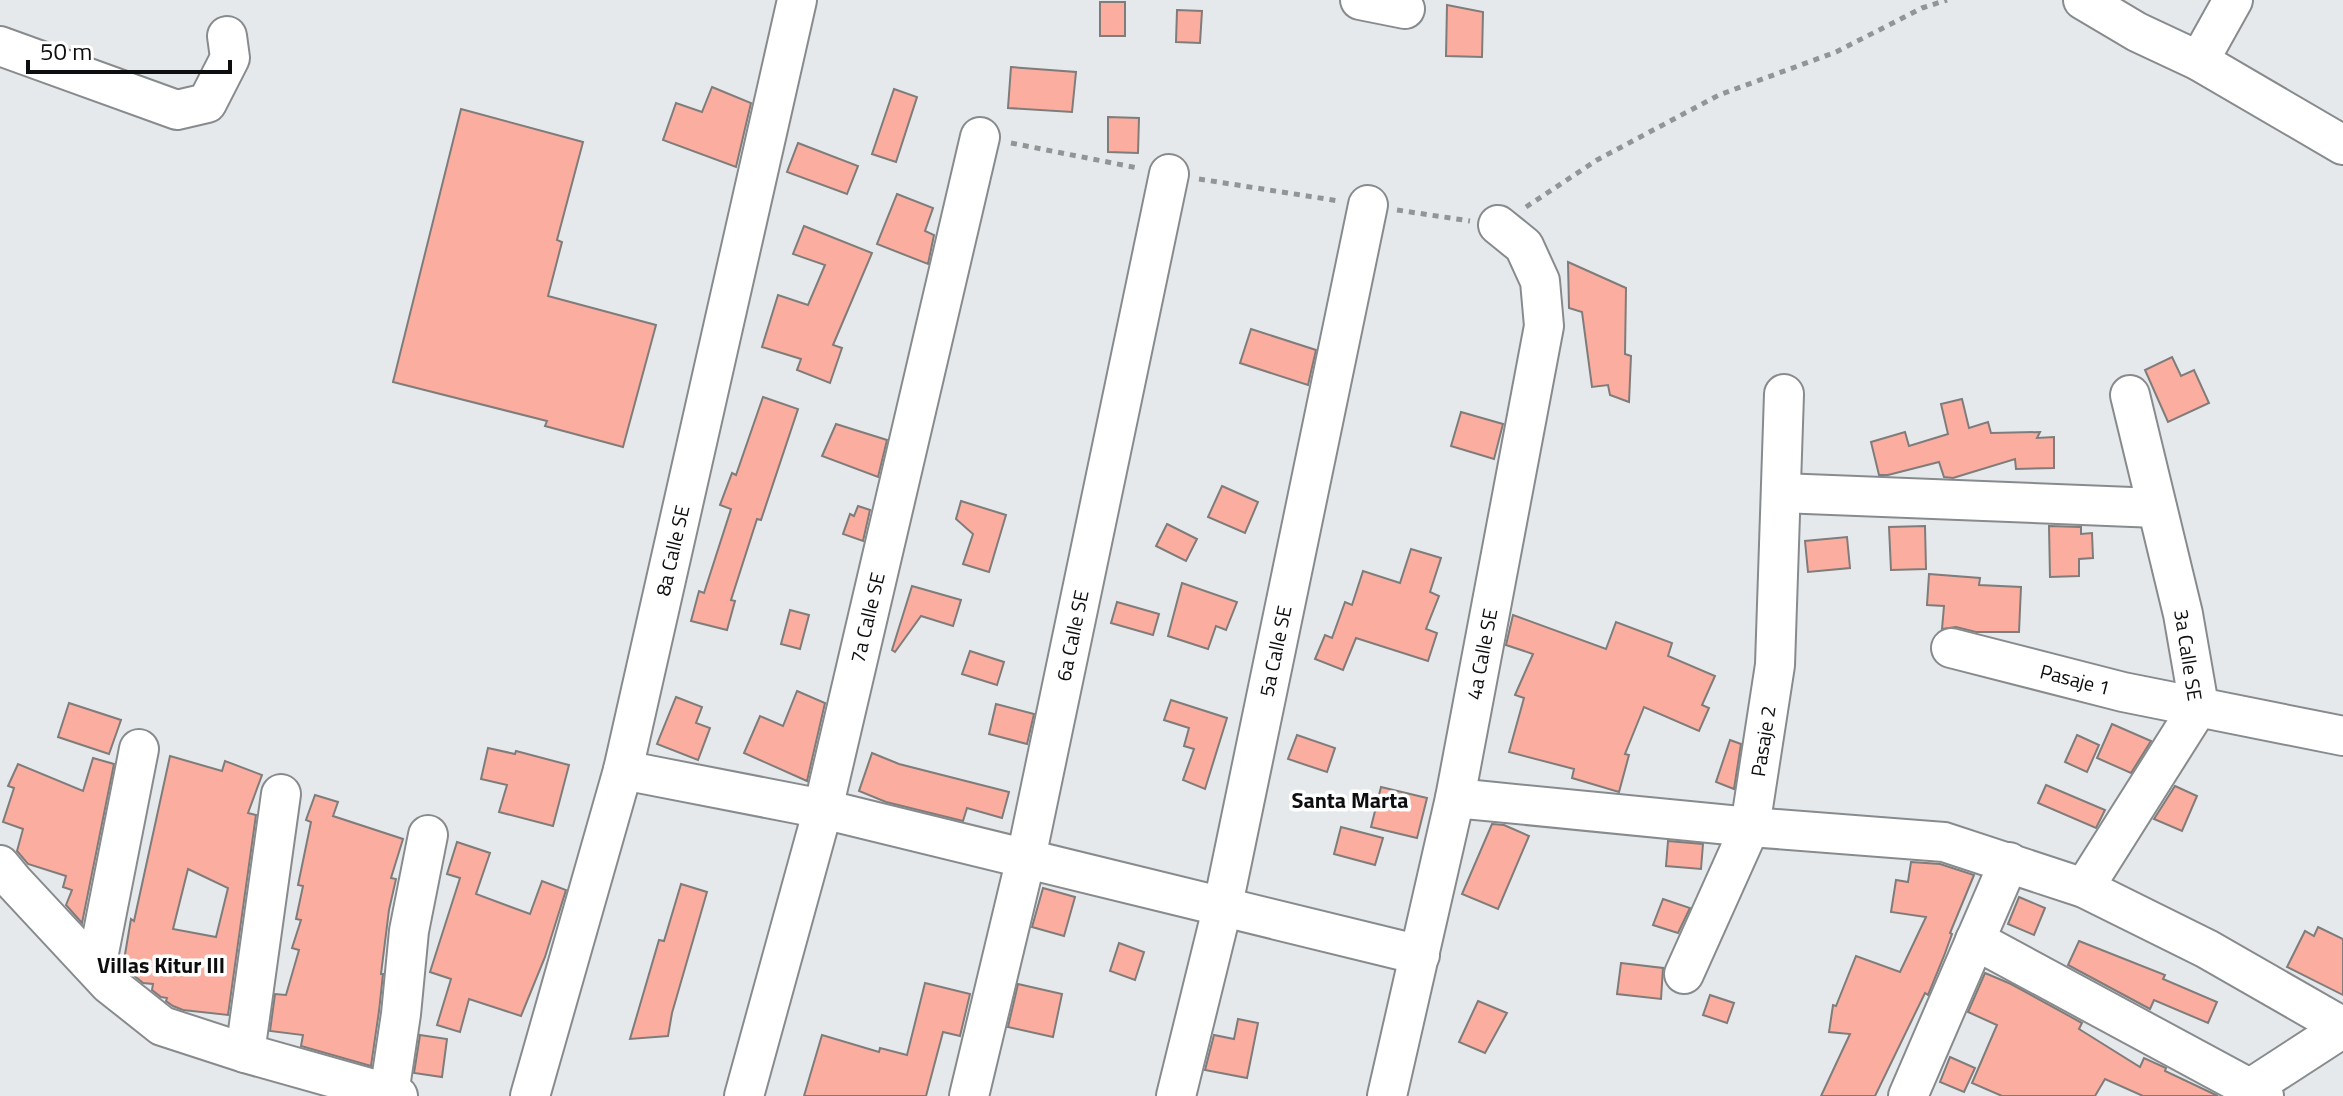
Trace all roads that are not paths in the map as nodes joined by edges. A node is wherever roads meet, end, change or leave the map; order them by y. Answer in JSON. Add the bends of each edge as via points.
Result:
{"nodes":[{"id":1,"x":797,"y":0,"type":"edge"},
{"id":2,"x":1360,"y":0,"type":"edge"},
{"id":3,"x":2083,"y":0,"type":"edge"},
{"id":4,"x":2233,"y":0,"type":"edge"},
{"id":5,"x":1405,"y":9,"type":"dead end"},
{"id":6,"x":227,"y":36,"type":"dead end"},
{"id":7,"x":0,"y":46,"type":"edge"},
{"id":8,"x":2199,"y":61,"type":"junction"},
{"id":9,"x":980,"y":137,"type":"dead end"},
{"id":10,"x":2342,"y":144,"type":"edge"},
{"id":11,"x":1169,"y":174,"type":"dead end"},
{"id":12,"x":1368,"y":205,"type":"road end"},
{"id":13,"x":1498,"y":225,"type":"road end"},
{"id":14,"x":1784,"y":394,"type":"dead end"},
{"id":15,"x":2130,"y":395,"type":"dead end"},
{"id":16,"x":1781,"y":493,"type":"junction"},
{"id":17,"x":2157,"y":508,"type":"junction"},
{"id":18,"x":1951,"y":648,"type":"dead end"},
{"id":19,"x":2199,"y":706,"type":"junction"},
{"id":20,"x":2343,"y":736,"type":"edge"},
{"id":21,"x":139,"y":749,"type":"dead end"},
{"id":22,"x":623,"y":770,"type":"junction"},
{"id":23,"x":281,"y":794,"type":"dead end"},
{"id":24,"x":1455,"y":798,"type":"junction"},
{"id":25,"x":823,"y":809,"type":"junction"},
{"id":26,"x":1750,"y":827,"type":"junction"},
{"id":27,"x":428,"y":835,"type":"dead end"},
{"id":28,"x":1026,"y":858,"type":"junction"},
{"id":29,"x":2009,"y":862,"type":"junction"},
{"id":30,"x":0,"y":865,"type":"edge"},
{"id":31,"x":2084,"y":888,"type":"junction"},
{"id":32,"x":1223,"y":905,"type":"junction"},
{"id":33,"x":1975,"y":940,"type":"junction"},
{"id":34,"x":1420,"y":955,"type":"junction"},
{"id":35,"x":96,"y":968,"type":"junction"},
{"id":36,"x":1684,"y":974,"type":"dead end"},
{"id":37,"x":2343,"y":1028,"type":"edge"},
{"id":38,"x":245,"y":1053,"type":"junction"},
{"id":39,"x":2253,"y":1094,"type":"edge"},
{"id":40,"x":394,"y":1095,"type":"edge"},
{"id":41,"x":530,"y":1096,"type":"edge"},
{"id":42,"x":744,"y":1096,"type":"edge"},
{"id":43,"x":969,"y":1096,"type":"edge"},
{"id":44,"x":1176,"y":1096,"type":"edge"},
{"id":45,"x":1387,"y":1096,"type":"edge"},
{"id":46,"x":1909,"y":1096,"type":"edge"}],
"edges":[{"from":1,"to":22,"type":"street","name":"8a Calle SE"},
{"from":2,"to":5,"type":"street"},
{"from":3,"to":8,"type":"street"},
{"from":4,"to":8,"type":"street"},
{"from":6,"to":7,"type":"street","via":[[230,58],[207,103],[177,110]]},
{"from":8,"to":10,"type":"street"},
{"from":9,"to":25,"type":"street","name":"7a Calle SE"},
{"from":11,"to":28,"type":"street","name":"6a Calle SE"},
{"from":12,"to":32,"type":"street","name":"5a Calle SE"},
{"from":13,"to":24,"type":"street","name":"4a Calle SE","via":[[1524,246],[1540,281],[1544,326]]},
{"from":14,"to":16,"type":"street","name":"Pasaje 2"},
{"from":15,"to":17,"type":"street","name":"3a Calle SE"},
{"from":16,"to":17,"type":"street"},
{"from":16,"to":26,"type":"street","name":"Pasaje 2","via":[[1775,665]]},
{"from":17,"to":19,"type":"street","name":"3a Calle SE"},
{"from":18,"to":19,"type":"street","name":"Pasaje 1"},
{"from":19,"to":20,"type":"street","name":"Pasaje 1"},
{"from":19,"to":31,"type":"street","name":"3a Calle SE"},
{"from":21,"to":35,"type":"street"},
{"from":22,"to":25,"type":"street"},
{"from":22,"to":41,"type":"street","name":"8a Calle SE"},
{"from":23,"to":38,"type":"street"},
{"from":24,"to":26,"type":"street"},
{"from":24,"to":34,"type":"street","name":"4a Calle SE"},
{"from":25,"to":28,"type":"street"},
{"from":25,"to":42,"type":"street","name":"7a Calle SE"},
{"from":26,"to":29,"type":"street","via":[[1944,842]]},
{"from":26,"to":36,"type":"street","name":"Pasaje 2"},
{"from":27,"to":40,"type":"street","via":[[409,931]]},
{"from":28,"to":32,"type":"street"},
{"from":28,"to":43,"type":"street","name":"6a Calle SE"},
{"from":29,"to":31,"type":"street"},
{"from":29,"to":33,"type":"street"},
{"from":30,"to":35,"type":"street"},
{"from":31,"to":37,"type":"street","via":[[2207,949]]},
{"from":32,"to":34,"type":"street"},
{"from":32,"to":44,"type":"street","name":"5a Calle SE"},
{"from":33,"to":39,"type":"street"},
{"from":33,"to":46,"type":"street"},
{"from":34,"to":45,"type":"street","name":"4a Calle SE"},
{"from":35,"to":38,"type":"street","via":[[162,1026]]},
{"from":37,"to":39,"type":"street"},
{"from":38,"to":40,"type":"street"}]}
